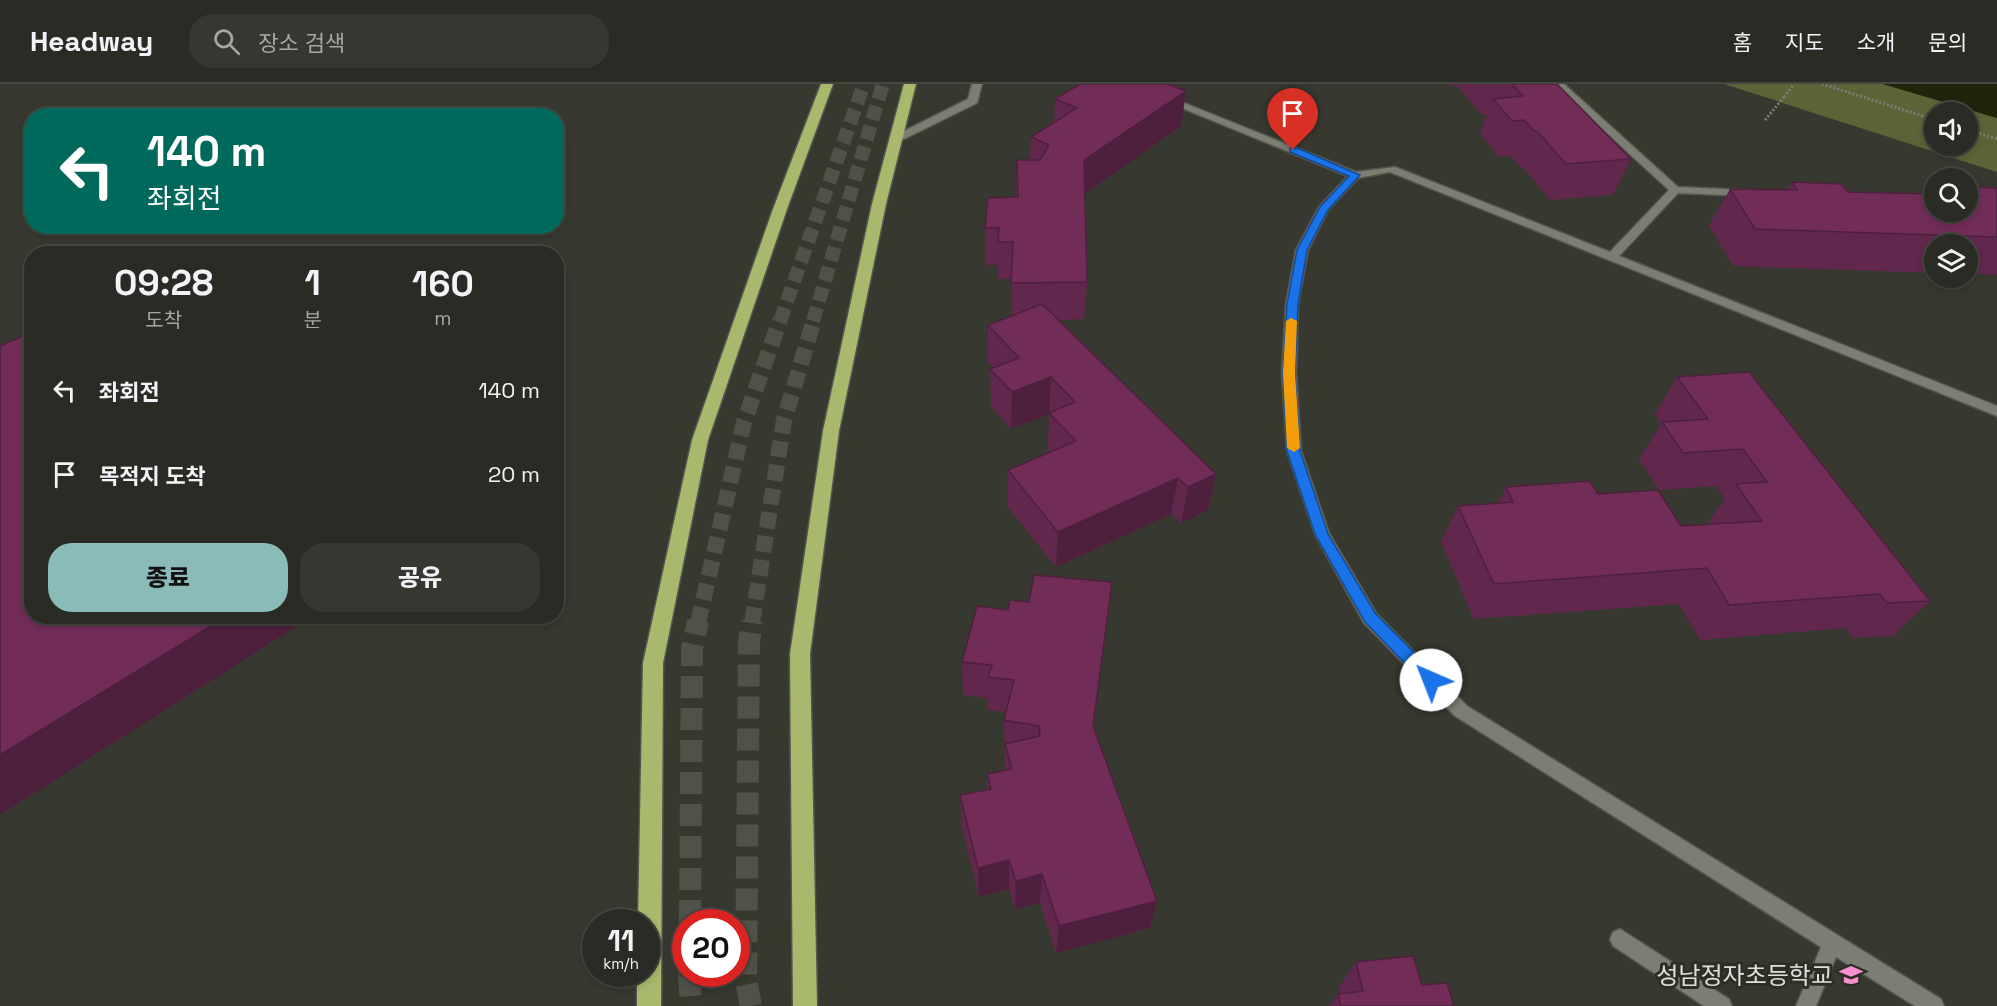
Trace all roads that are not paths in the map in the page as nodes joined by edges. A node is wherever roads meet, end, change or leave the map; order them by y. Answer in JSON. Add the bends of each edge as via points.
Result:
{"nodes":[{"id":1,"x":827,"y":84,"type":"edge"},
{"id":2,"x":910,"y":84,"type":"edge"},
{"id":3,"x":977,"y":84,"type":"edge"},
{"id":4,"x":1128,"y":84,"type":"edge"},
{"id":5,"x":1558,"y":84,"type":"edge"},
{"id":6,"x":896,"y":139,"type":"junction"},
{"id":7,"x":1355,"y":175,"type":"junction"},
{"id":8,"x":1675,"y":190,"type":"junction"},
{"id":9,"x":1757,"y":194,"type":"edge"},
{"id":10,"x":1612,"y":257,"type":"junction"},
{"id":11,"x":1997,"y":411,"type":"edge"},
{"id":12,"x":1620,"y":939,"type":"dead end"},
{"id":13,"x":1832,"y":943,"type":"junction"},
{"id":14,"x":649,"y":1006,"type":"edge"},
{"id":15,"x":805,"y":1006,"type":"edge"},
{"id":16,"x":1722,"y":1006,"type":"edge"},
{"id":17,"x":1806,"y":1006,"type":"edge"},
{"id":18,"x":1934,"y":1006,"type":"edge"}],
"edges":[{"from":1,"to":14,"type":"highway","via":[[700,440],[653,663]]},
{"from":2,"to":6,"type":"highway"},
{"from":3,"to":6,"type":"lane","via":[[973,101]]},
{"from":4,"to":7,"type":"lane"},
{"from":5,"to":8,"type":"lane"},
{"from":6,"to":15,"type":"highway","via":[[831,431],[800,654]]},
{"from":7,"to":10,"type":"lane","via":[[1391,169]]},
{"from":7,"to":13,"type":"lane","via":[[1323,209],[1302,250],[1292,304],[1289,373],[1294,451],[1322,534],[1370,618],[1461,711]]},
{"from":8,"to":9,"type":"lane"},
{"from":8,"to":10,"type":"lane"},
{"from":10,"to":11,"type":"lane"},
{"from":12,"to":16,"type":"lane"},
{"from":13,"to":17,"type":"lane"},
{"from":13,"to":18,"type":"lane"}]}
